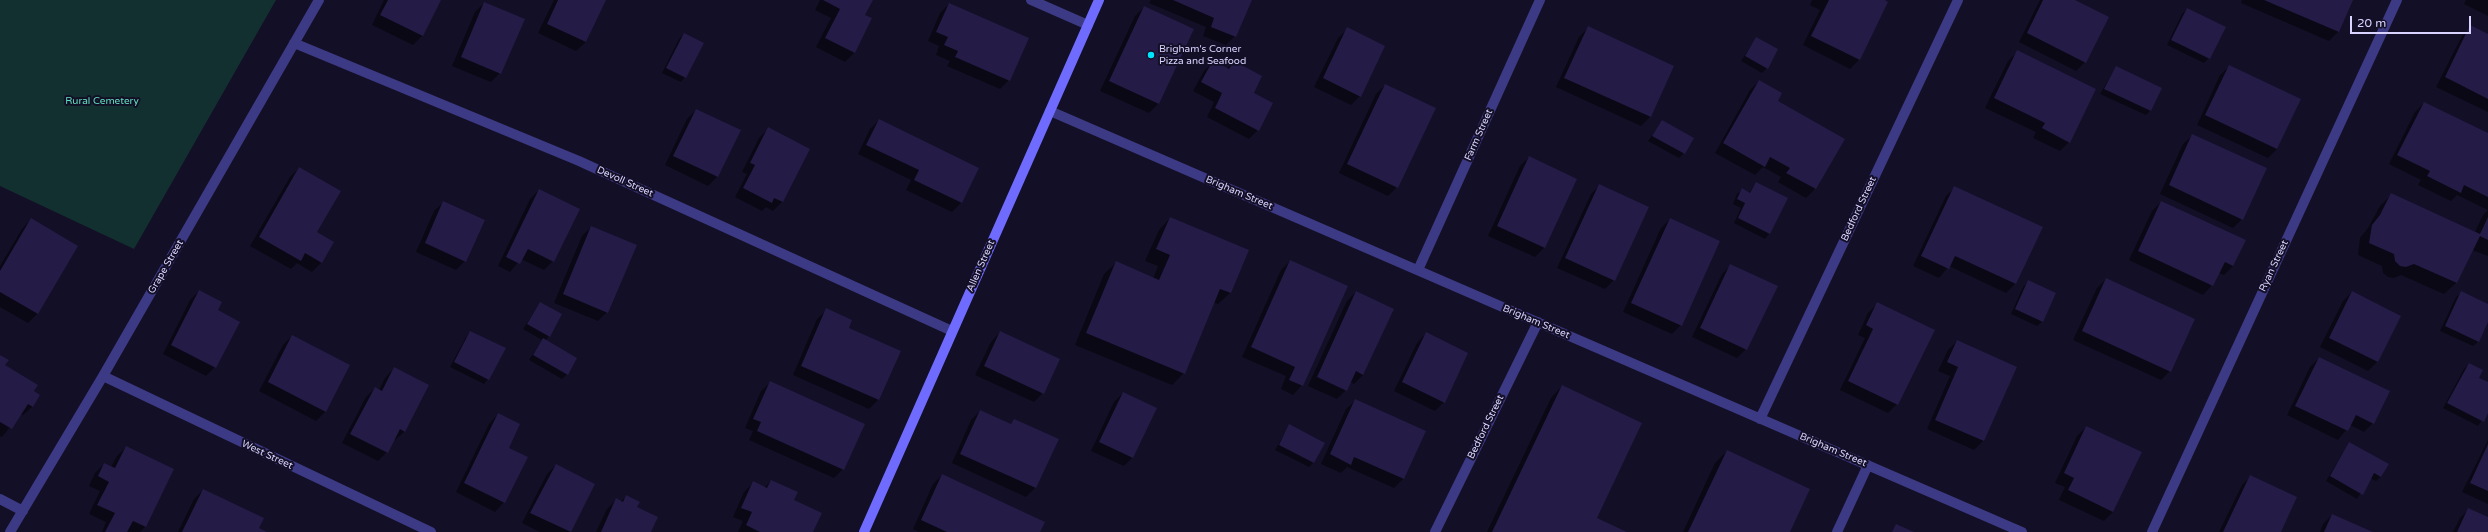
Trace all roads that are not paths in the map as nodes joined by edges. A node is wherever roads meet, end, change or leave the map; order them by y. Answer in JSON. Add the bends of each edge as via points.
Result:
{"nodes":[{"id":1,"x":319,"y":0,"type":"edge"},
{"id":2,"x":1031,"y":0,"type":"edge"},
{"id":3,"x":1099,"y":0,"type":"edge"},
{"id":4,"x":1540,"y":0,"type":"edge"},
{"id":5,"x":1958,"y":0,"type":"edge"},
{"id":6,"x":2397,"y":0,"type":"edge"},
{"id":7,"x":1088,"y":25,"type":"junction"},
{"id":8,"x":294,"y":43,"type":"junction"},
{"id":9,"x":1050,"y":111,"type":"junction"},
{"id":10,"x":1418,"y":270,"type":"junction"},
{"id":11,"x":1538,"y":322,"type":"junction"},
{"id":12,"x":952,"y":331,"type":"junction"},
{"id":13,"x":103,"y":376,"type":"junction"},
{"id":14,"x":1760,"y":419,"type":"junction"},
{"id":15,"x":1868,"y":465,"type":"junction"},
{"id":16,"x":0,"y":499,"type":"edge"},
{"id":17,"x":23,"y":511,"type":"junction"},
{"id":18,"x":10,"y":532,"type":"edge"},
{"id":19,"x":431,"y":532,"type":"edge"},
{"id":20,"x":864,"y":532,"type":"edge"},
{"id":21,"x":1435,"y":532,"type":"edge"},
{"id":22,"x":1837,"y":532,"type":"edge"},
{"id":23,"x":2022,"y":532,"type":"edge"},
{"id":24,"x":2152,"y":532,"type":"edge"}],
"edges":[{"from":1,"to":8,"type":"street","name":"Grape Street"},
{"from":2,"to":7,"type":"street"},
{"from":3,"to":7,"type":"street","name":"Allen Street"},
{"from":4,"to":10,"type":"street","name":"Farm Street"},
{"from":5,"to":14,"type":"street","name":"Bedford Street"},
{"from":6,"to":24,"type":"street","name":"Ryan Street"},
{"from":7,"to":9,"type":"street","name":"Allen Street"},
{"from":8,"to":12,"type":"street","name":"Devoll Street","via":[[579,161]]},
{"from":8,"to":13,"type":"street","name":"Grape Street"},
{"from":9,"to":10,"type":"street","name":"Brigham Street"},
{"from":9,"to":12,"type":"street","name":"Allen Street"},
{"from":10,"to":11,"type":"street","name":"Brigham Street"},
{"from":11,"to":14,"type":"street","name":"Brigham Street"},
{"from":11,"to":21,"type":"street","name":"Bedford Street"},
{"from":12,"to":20,"type":"street","name":"Allen Street"},
{"from":13,"to":17,"type":"street","name":"Grape Street"},
{"from":13,"to":19,"type":"street","name":"West Street"},
{"from":14,"to":15,"type":"street","name":"Brigham Street"},
{"from":15,"to":22,"type":"street"},
{"from":15,"to":23,"type":"street","name":"Brigham Street"},
{"from":16,"to":17,"type":"street"},
{"from":17,"to":18,"type":"street","name":"Grape Street"}]}
